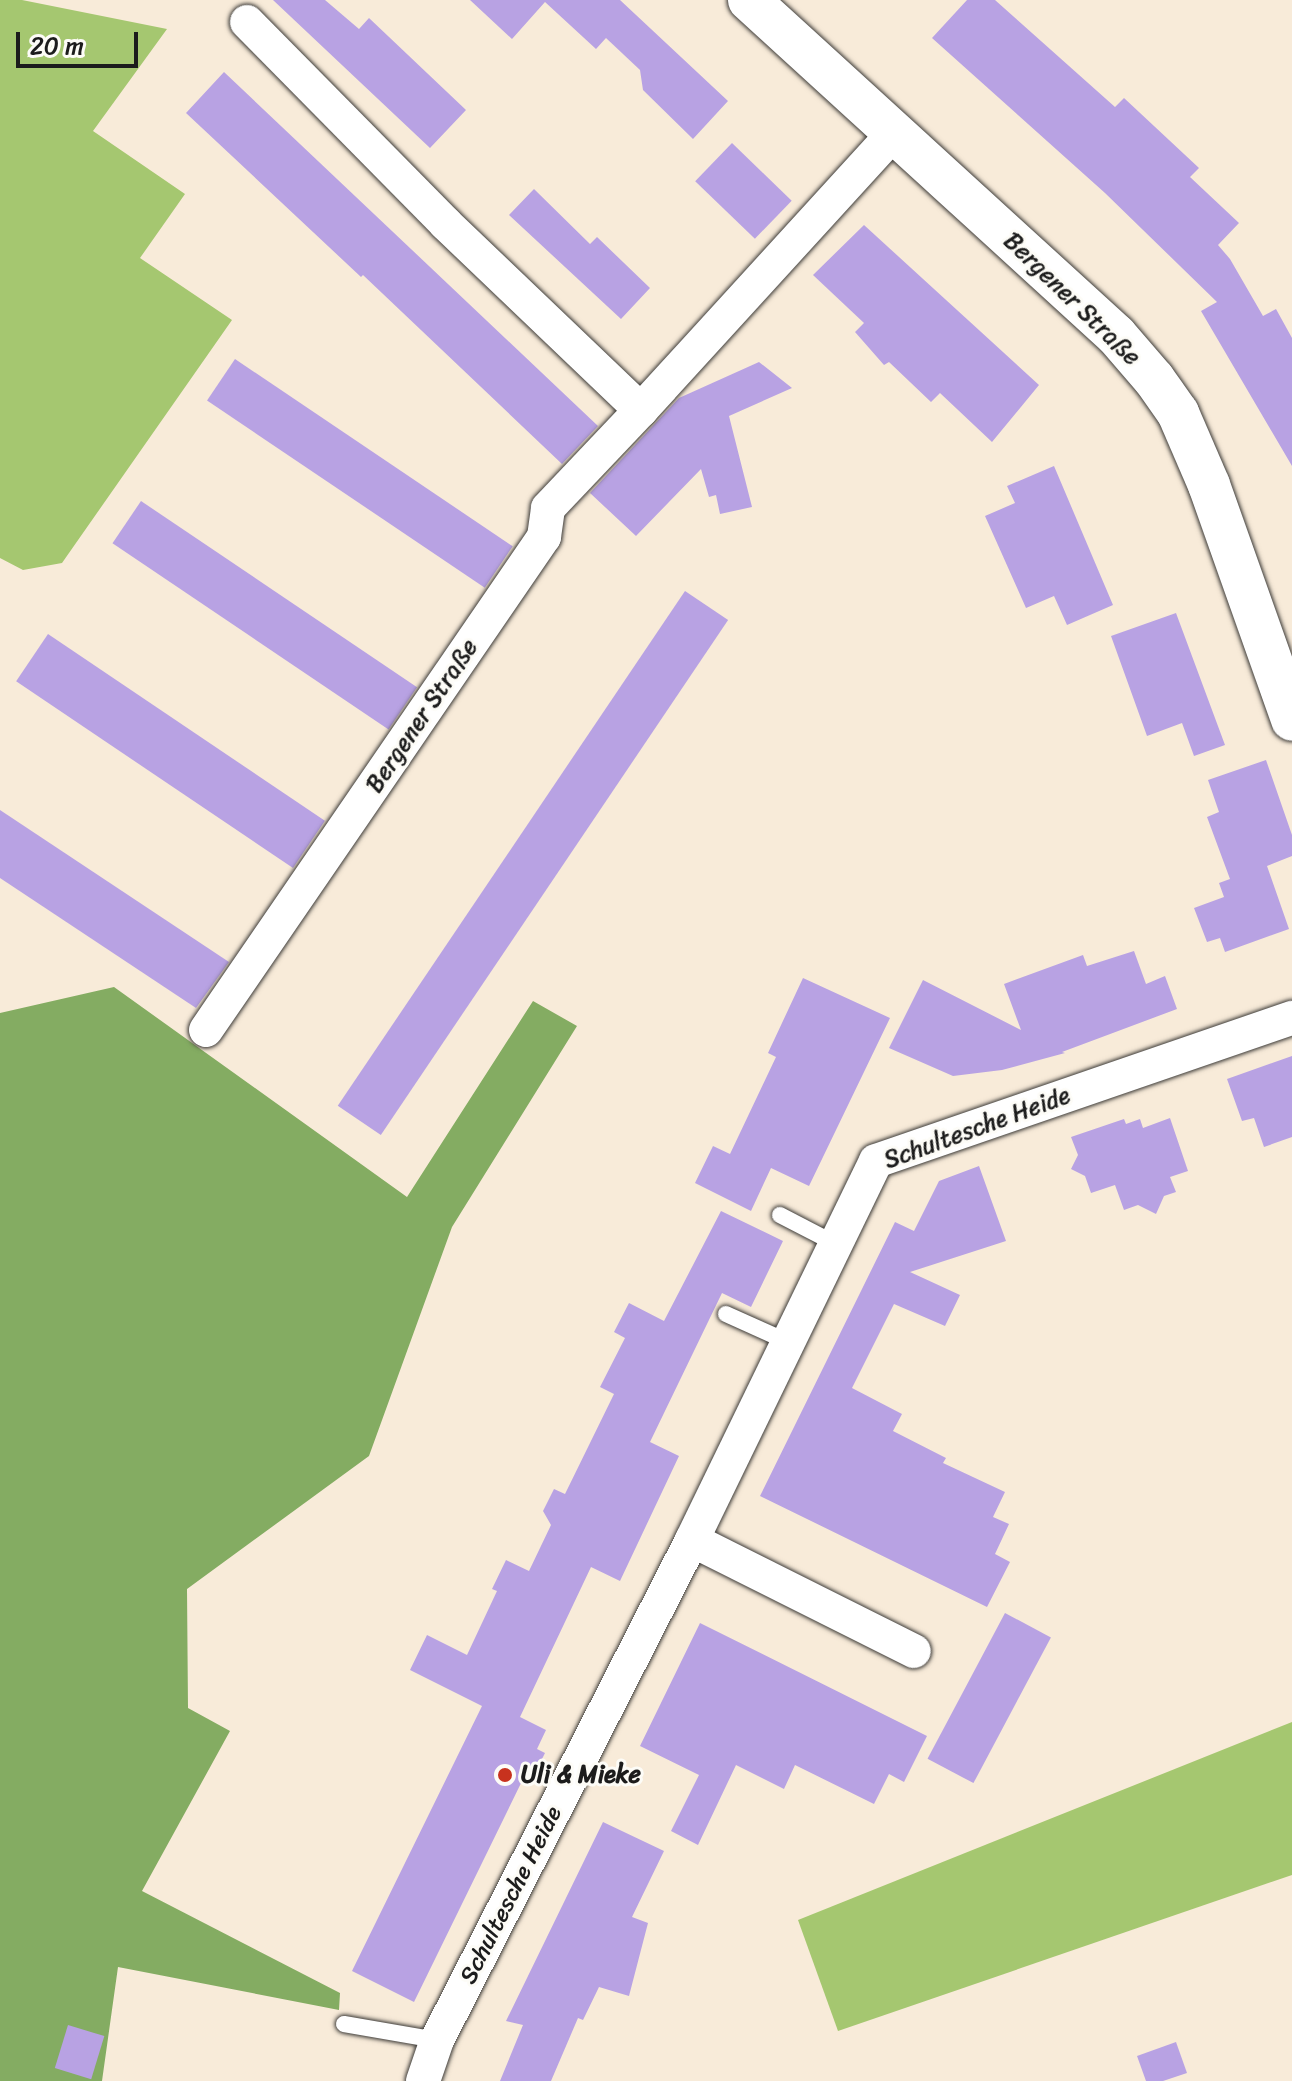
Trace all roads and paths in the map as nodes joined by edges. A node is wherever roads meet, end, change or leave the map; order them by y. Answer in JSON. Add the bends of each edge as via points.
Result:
{"nodes":[{"id":1,"x":749,"y":0,"type":"edge"},
{"id":2,"x":247,"y":22,"type":"dead end"},
{"id":3,"x":894,"y":133,"type":"junction"},
{"id":4,"x":641,"y":410,"type":"junction"},
{"id":5,"x":1292,"y":720,"type":"edge"},
{"id":6,"x":1292,"y":1018,"type":"edge"},
{"id":7,"x":206,"y":1030,"type":"dead end"},
{"id":8,"x":780,"y":1215,"type":"dead end"},
{"id":9,"x":834,"y":1243,"type":"junction"},
{"id":10,"x":726,"y":1314,"type":"dead end"},
{"id":11,"x":786,"y":1341,"type":"junction"},
{"id":12,"x":692,"y":1540,"type":"junction"},
{"id":13,"x":914,"y":1651,"type":"dead end"},
{"id":14,"x":344,"y":2024,"type":"dead end"},
{"id":15,"x":437,"y":2040,"type":"junction"},
{"id":16,"x":423,"y":2081,"type":"edge"}],
"edges":[{"from":1,"to":3,"type":"street","name":"Bergener Straße"},
{"from":2,"to":4,"type":"street","via":[[445,223]]},
{"from":3,"to":4,"type":"street","name":"Bergener Straße"},
{"from":3,"to":5,"type":"street","name":"Bergener Straße","via":[[1116,335],[1178,413]]},
{"from":4,"to":7,"type":"street","name":"Bergener Straße","via":[[548,508],[544,537]]},
{"from":6,"to":9,"type":"street","name":"Schultesche Heide","via":[[876,1161]]},
{"from":8,"to":9,"type":"lane"},
{"from":9,"to":11,"type":"street","name":"Schultesche Heide"},
{"from":10,"to":11,"type":"lane"},
{"from":11,"to":12,"type":"street","name":"Schultesche Heide"},
{"from":12,"to":13,"type":"street"},
{"from":12,"to":15,"type":"street","name":"Schultesche Heide"},
{"from":14,"to":15,"type":"lane"},
{"from":15,"to":16,"type":"street","name":"Schultesche Heide"}]}
